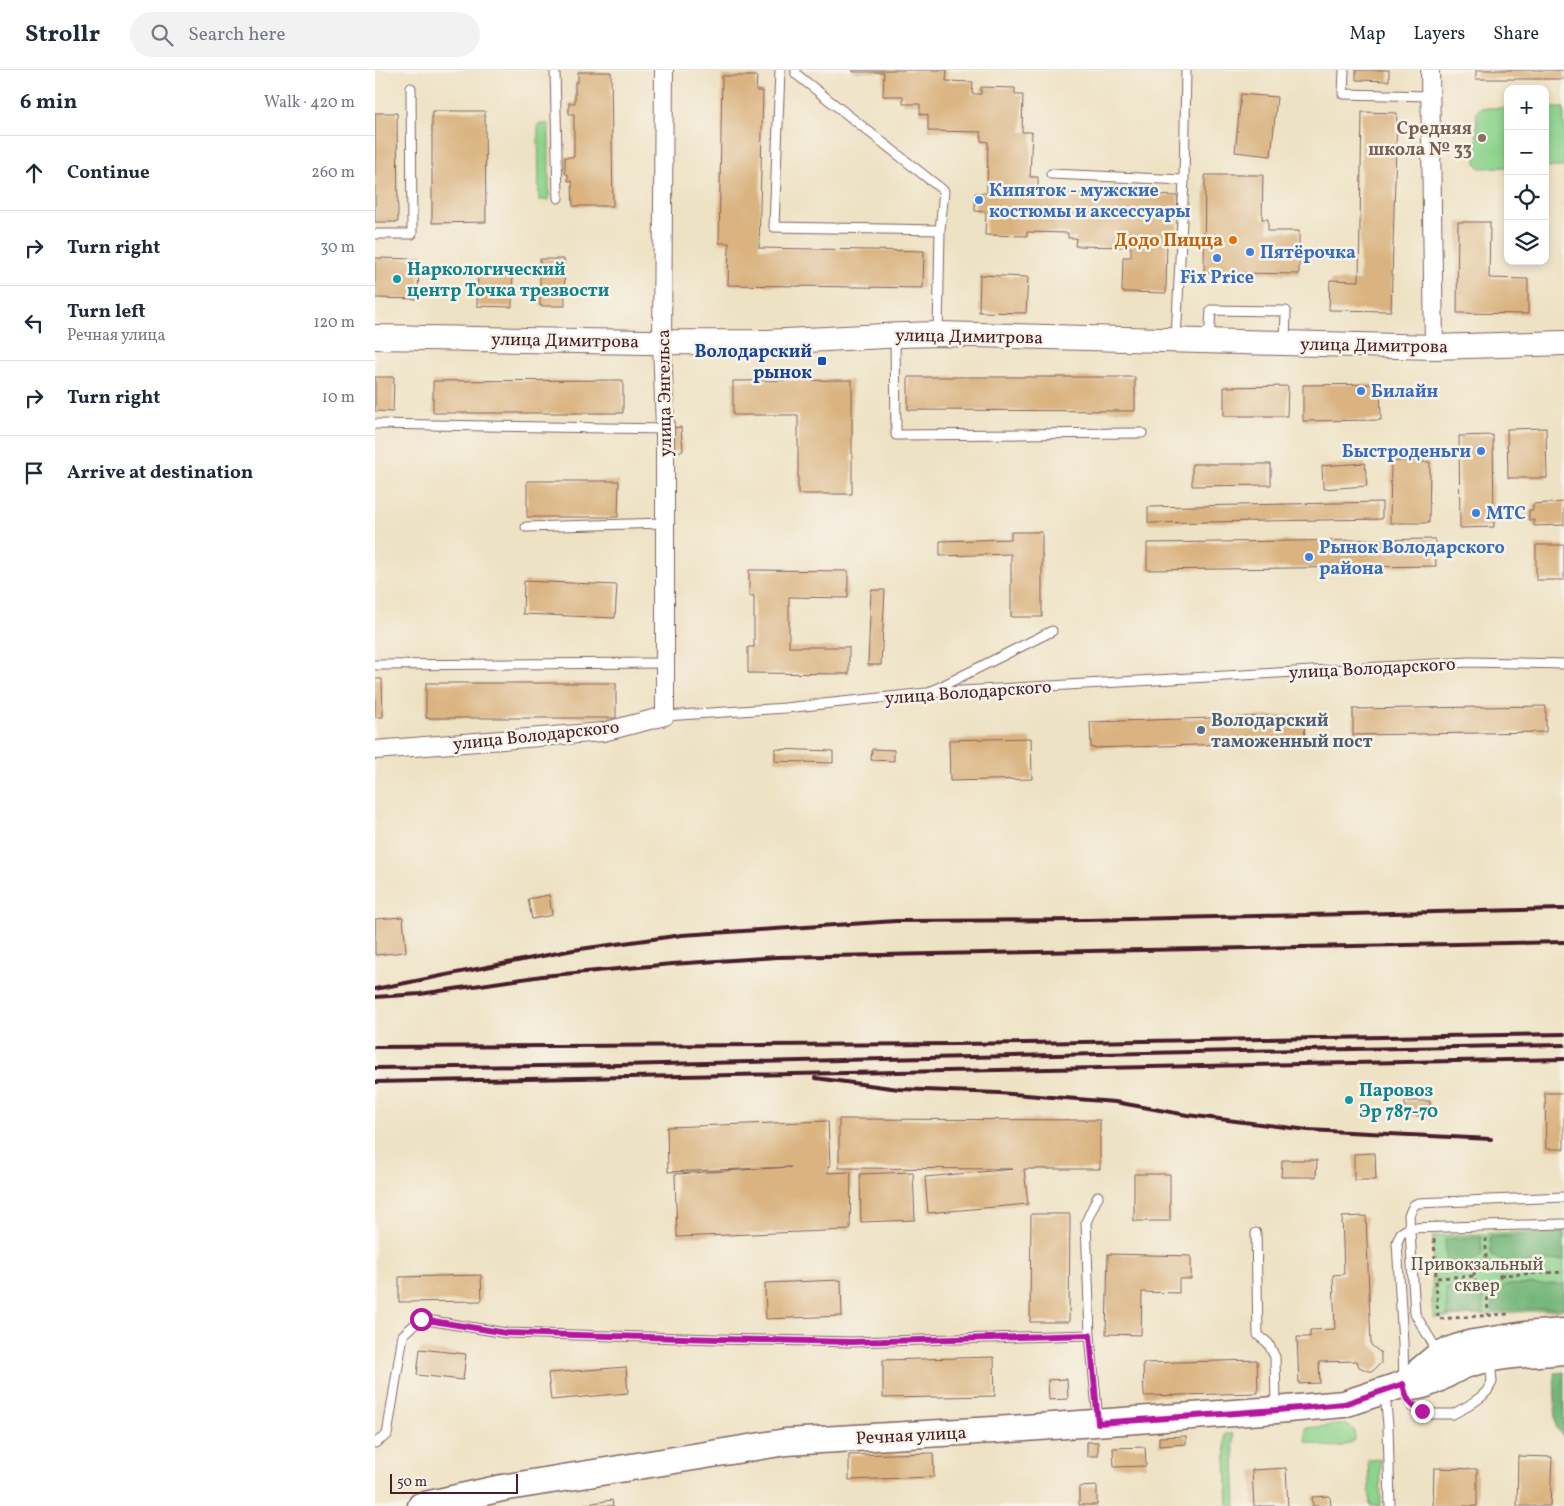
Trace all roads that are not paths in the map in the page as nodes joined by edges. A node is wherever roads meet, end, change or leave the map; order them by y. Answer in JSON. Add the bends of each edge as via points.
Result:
{"nodes":[{"id":1,"x":555,"y":70,"type":"edge"},
{"id":2,"x":664,"y":70,"type":"edge"},
{"id":3,"x":780,"y":70,"type":"edge"},
{"id":4,"x":796,"y":70,"type":"edge"},
{"id":5,"x":1186,"y":70,"type":"edge"},
{"id":6,"x":1344,"y":70,"type":"edge"},
{"id":7,"x":1430,"y":70,"type":"edge"},
{"id":8,"x":411,"y":88,"type":"dead end"},
{"id":9,"x":1430,"y":96,"type":"junction"},
{"id":10,"x":1051,"y":174,"type":"dead end"},
{"id":11,"x":1184,"y":180,"type":"junction"},
{"id":12,"x":558,"y":198,"type":"dead end"},
{"id":13,"x":940,"y":230,"type":"junction"},
{"id":14,"x":375,"y":234,"type":"edge"},
{"id":15,"x":895,"y":334,"type":"junction"},
{"id":16,"x":938,"y":334,"type":"junction"},
{"id":17,"x":375,"y":337,"type":"edge"},
{"id":18,"x":1176,"y":340,"type":"junction"},
{"id":19,"x":1209,"y":341,"type":"junction"},
{"id":20,"x":662,"y":342,"type":"junction"},
{"id":21,"x":1285,"y":343,"type":"junction"},
{"id":22,"x":1564,"y":343,"type":"edge"},
{"id":23,"x":1434,"y":347,"type":"junction"},
{"id":24,"x":375,"y":424,"type":"edge"},
{"id":25,"x":665,"y":428,"type":"junction"},
{"id":26,"x":1142,"y":433,"type":"dead end"},
{"id":27,"x":665,"y":523,"type":"junction"},
{"id":28,"x":526,"y":527,"type":"dead end"},
{"id":29,"x":1052,"y":631,"type":"dead end"},
{"id":30,"x":665,"y":664,"type":"junction"},
{"id":31,"x":1564,"y":664,"type":"edge"},
{"id":32,"x":375,"y":665,"type":"edge"},
{"id":33,"x":927,"y":693,"type":"junction"},
{"id":34,"x":665,"y":716,"type":"junction"},
{"id":35,"x":375,"y":750,"type":"edge"},
{"id":36,"x":1098,"y":1196,"type":"dead end"},
{"id":37,"x":1564,"y":1197,"type":"edge"},
{"id":38,"x":1564,"y":1224,"type":"edge"},
{"id":39,"x":1409,"y":1228,"type":"junction"},
{"id":40,"x":1256,"y":1233,"type":"dead end"},
{"id":41,"x":1564,"y":1332,"type":"edge"},
{"id":42,"x":1090,"y":1335,"type":"junction"},
{"id":43,"x":1564,"y":1351,"type":"edge"},
{"id":44,"x":1490,"y":1358,"type":"junction"},
{"id":45,"x":1446,"y":1362,"type":"junction"},
{"id":46,"x":1394,"y":1388,"type":"junction"},
{"id":47,"x":1277,"y":1410,"type":"junction"},
{"id":48,"x":1098,"y":1423,"type":"junction"},
{"id":49,"x":375,"y":1443,"type":"edge"},
{"id":50,"x":421,"y":1506,"type":"edge"},
{"id":51,"x":1390,"y":1506,"type":"edge"}],
"edges":[{"from":1,"to":12,"type":"lane"},
{"from":2,"to":20,"type":"street","name":"улица Энгельса"},
{"from":3,"to":13,"type":"lane","via":[[774,227]]},
{"from":4,"to":13,"type":"lane","via":[[796,74],[944,191]]},
{"from":5,"to":11,"type":"lane"},
{"from":6,"to":9,"type":"lane","via":[[1343,94]]},
{"from":7,"to":9,"type":"street"},
{"from":8,"to":14,"type":"lane","via":[[413,234]]},
{"from":9,"to":23,"type":"street"},
{"from":10,"to":11,"type":"lane"},
{"from":11,"to":18,"type":"lane"},
{"from":13,"to":16,"type":"lane"},
{"from":15,"to":16,"type":"main road","name":"улица Димитрова"},
{"from":15,"to":20,"type":"main road","name":"улица Димитрова","via":[[766,342]]},
{"from":15,"to":26,"type":"lane","via":[[896,435]]},
{"from":16,"to":18,"type":"main road","name":"улица Димитрова"},
{"from":17,"to":20,"type":"main road","name":"улица Димитрова"},
{"from":18,"to":19,"type":"main road","name":"улица Димитрова"},
{"from":19,"to":21,"type":"main road","name":"улица Димитрова"},
{"from":19,"to":21,"type":"lane","via":[[1211,310],[1286,311]]},
{"from":20,"to":25,"type":"street","name":"улица Энгельса"},
{"from":21,"to":23,"type":"main road","name":"улица Димитрова"},
{"from":22,"to":23,"type":"main road","name":"улица Димитрова"},
{"from":24,"to":25,"type":"lane"},
{"from":25,"to":27,"type":"street","name":"улица Энгельса"},
{"from":27,"to":28,"type":"lane"},
{"from":27,"to":30,"type":"street","name":"улица Энгельса"},
{"from":29,"to":33,"type":"lane"},
{"from":30,"to":32,"type":"lane"},
{"from":30,"to":34,"type":"street","name":"улица Энгельса"},
{"from":31,"to":33,"type":"lane","name":"улица Володарского","via":[[1469,662]]},
{"from":33,"to":34,"type":"lane","name":"улица Володарского","via":[[785,708]]},
{"from":34,"to":35,"type":"street","name":"улица Володарского","via":[[603,732]]},
{"from":36,"to":42,"type":"lane","via":[[1086,1222]]},
{"from":37,"to":39,"type":"lane","via":[[1418,1204],[1410,1212]]},
{"from":38,"to":39,"type":"lane"},
{"from":39,"to":45,"type":"lane","via":[[1415,1314]]},
{"from":39,"to":46,"type":"lane","via":[[1401,1233],[1397,1242],[1403,1343]]},
{"from":40,"to":47,"type":"lane","via":[[1259,1334],[1275,1357]]},
{"from":41,"to":45,"type":"main road","name":"Речная улица","via":[[1473,1343]]},
{"from":42,"to":48,"type":"lane"},
{"from":42,"to":49,"type":"lane","via":[[851,1342],[506,1333],[421,1319],[403,1335],[387,1435]]},
{"from":43,"to":44,"type":"main road","name":"Речная улица"},
{"from":44,"to":45,"type":"main road","name":"Речная улица","via":[[1466,1365]]},
{"from":44,"to":46,"type":"lane","via":[[1491,1382],[1487,1390],[1453,1414],[1432,1414],[1412,1407],[1406,1396]]},
{"from":45,"to":46,"type":"main road","name":"Речная улица","via":[[1419,1387]]},
{"from":46,"to":47,"type":"main road","name":"Речная улица","via":[[1344,1404]]},
{"from":46,"to":51,"type":"lane","via":[[1388,1425]]},
{"from":47,"to":48,"type":"main road","name":"Речная улица"},
{"from":48,"to":50,"type":"main road","name":"Речная улица","via":[[786,1442],[502,1488]]}]}
